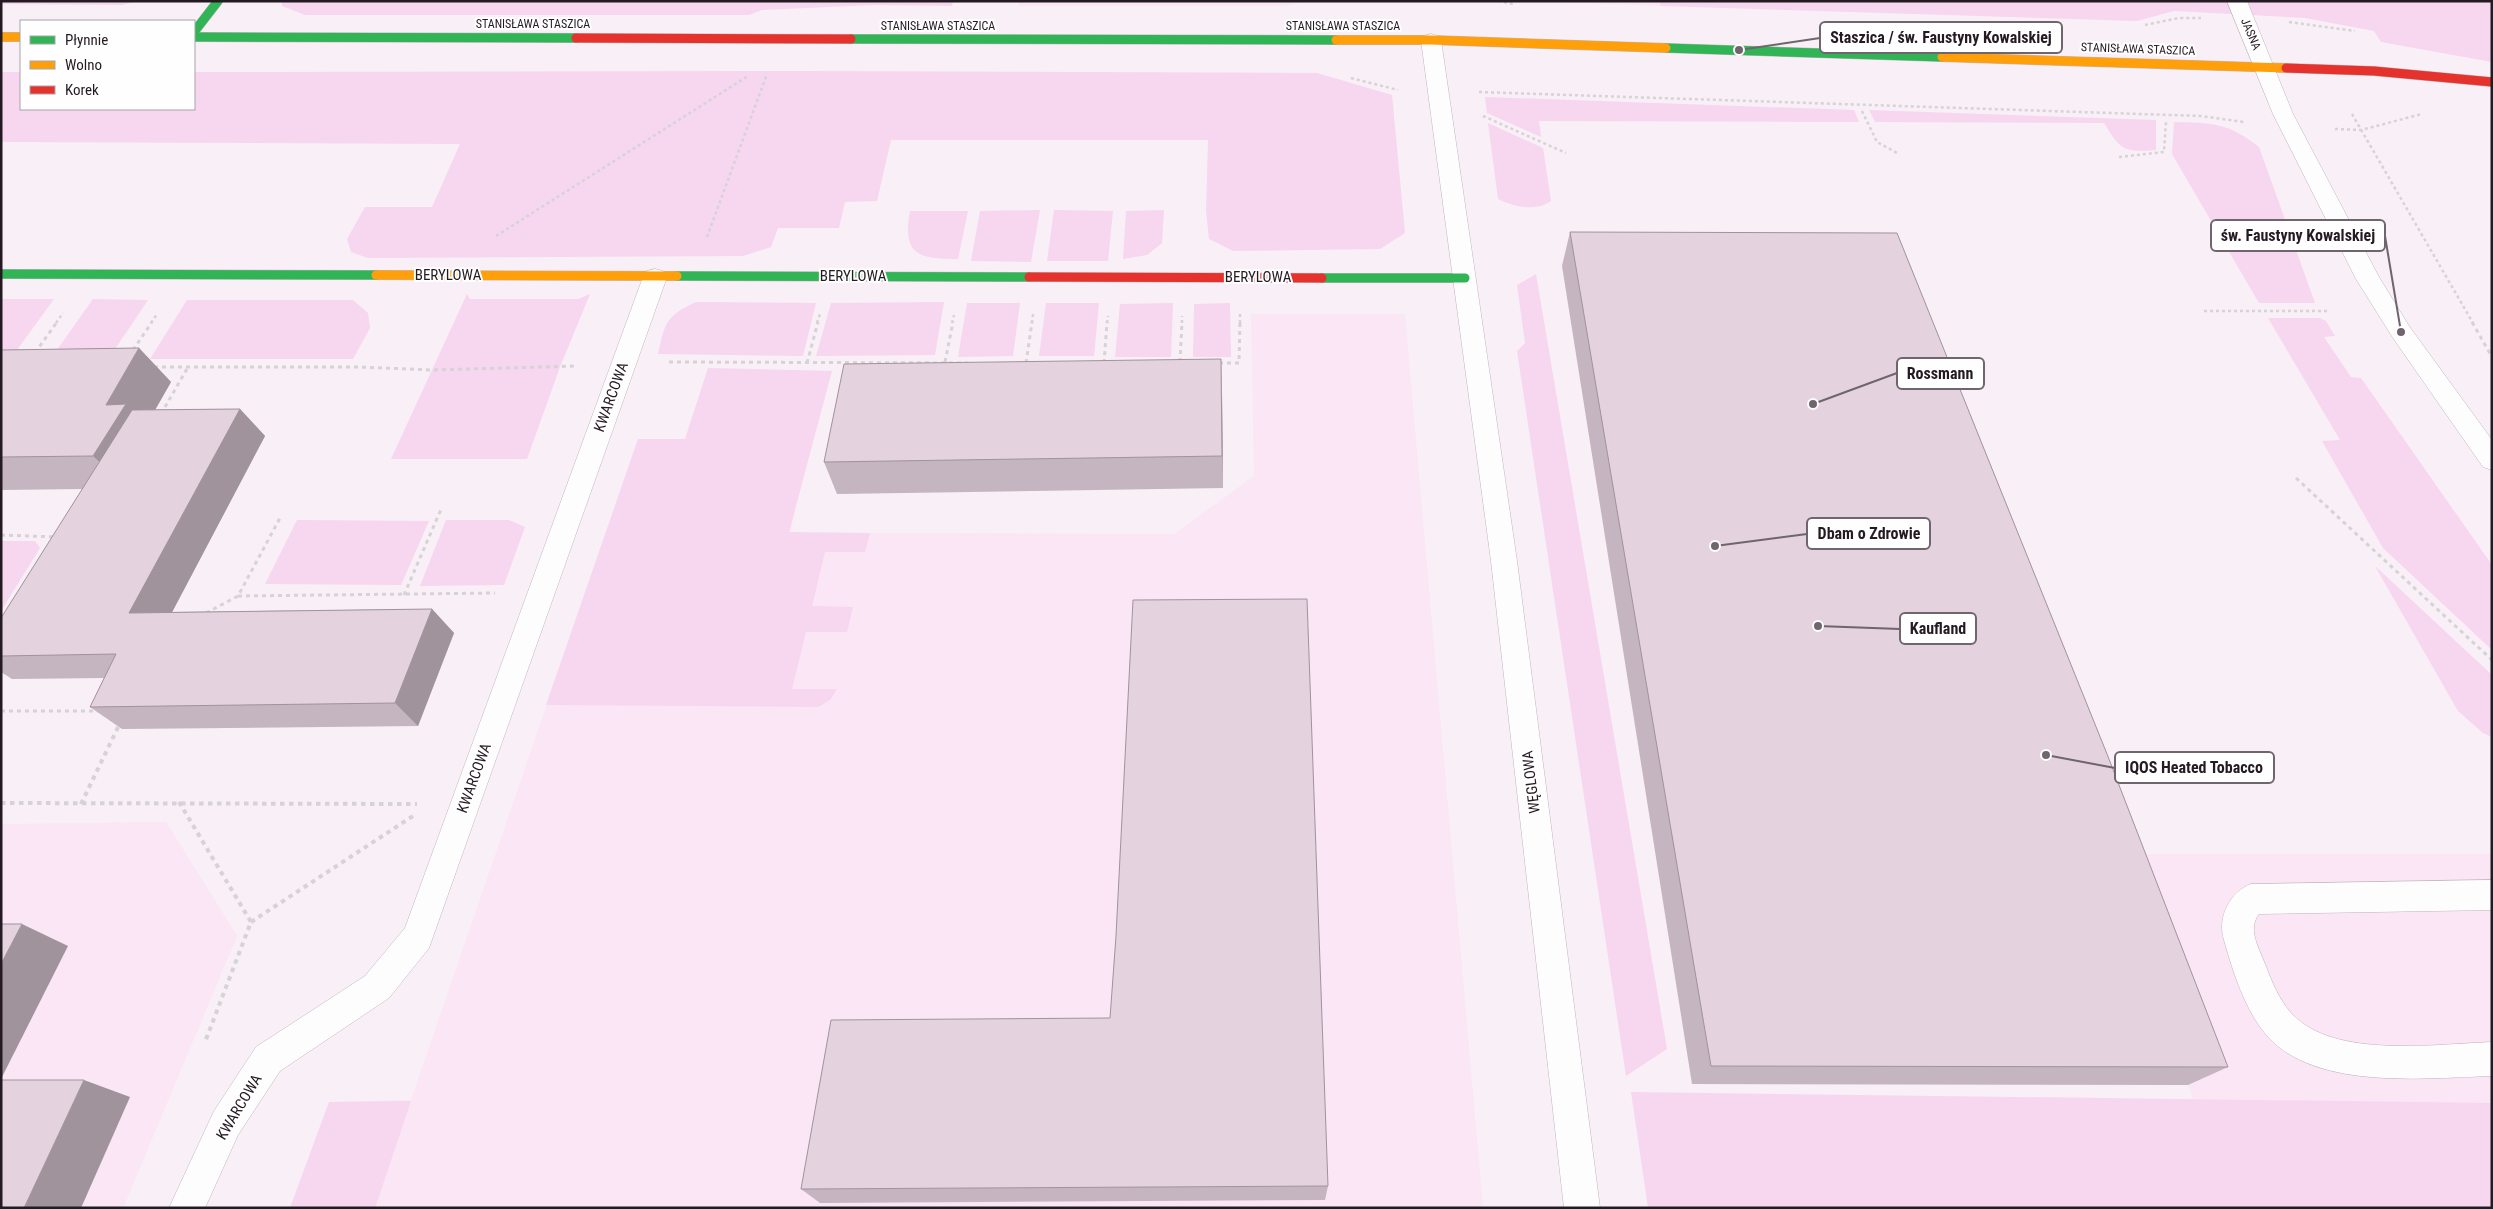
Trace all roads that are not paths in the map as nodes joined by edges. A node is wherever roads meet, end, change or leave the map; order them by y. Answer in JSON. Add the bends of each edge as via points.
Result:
{"nodes":[{"id":1,"x":218,"y":1,"type":"edge"},
{"id":2,"x":2237,"y":1,"type":"edge"},
{"id":3,"x":195,"y":31,"type":"edge"},
{"id":4,"x":1,"y":37,"type":"edge"},
{"id":5,"x":20,"y":37,"type":"edge"},
{"id":6,"x":195,"y":37,"type":"edge"},
{"id":7,"x":1431,"y":40,"type":"junction"},
{"id":8,"x":2265,"y":68,"type":"junction"},
{"id":9,"x":2492,"y":82,"type":"edge"},
{"id":10,"x":1,"y":274,"type":"edge"},
{"id":11,"x":655,"y":277,"type":"junction"},
{"id":12,"x":1465,"y":278,"type":"junction"},
{"id":13,"x":2492,"y":460,"type":"edge"},
{"id":14,"x":2492,"y":895,"type":"edge"},
{"id":15,"x":2492,"y":1059,"type":"edge"},
{"id":16,"x":187,"y":1208,"type":"edge"},
{"id":17,"x":1582,"y":1208,"type":"edge"}],
"edges":[{"from":1,"to":3,"type":"street"},
{"from":2,"to":8,"type":"street","name":"JASNA"},
{"from":4,"to":5,"type":"street"},
{"from":6,"to":7,"type":"street","name":"STANISŁAWA STASZICA"},
{"from":7,"to":8,"type":"street","name":"STANISŁAWA STASZICA"},
{"from":7,"to":12,"type":"street"},
{"from":8,"to":9,"type":"street","name":"STANISŁAWA STASZICA","via":[[2374,71]]},
{"from":8,"to":13,"type":"street","name":"JASNA","via":[[2282,114],[2368,279],[2401,332]]},
{"from":10,"to":11,"type":"street","name":"BERYLOWA"},
{"from":11,"to":12,"type":"street","name":"BERYLOWA"},
{"from":11,"to":16,"type":"street","name":"KWARCOWA","via":[[418,937],[377,987],[268,1059],[226,1123]]},
{"from":12,"to":17,"type":"street","name":"WĘGLOWA"},
{"from":14,"to":15,"type":"street","via":[[2250,898],[2239,911],[2236,926],[2262,1001],[2287,1033],[2319,1052],[2359,1061]]}]}
